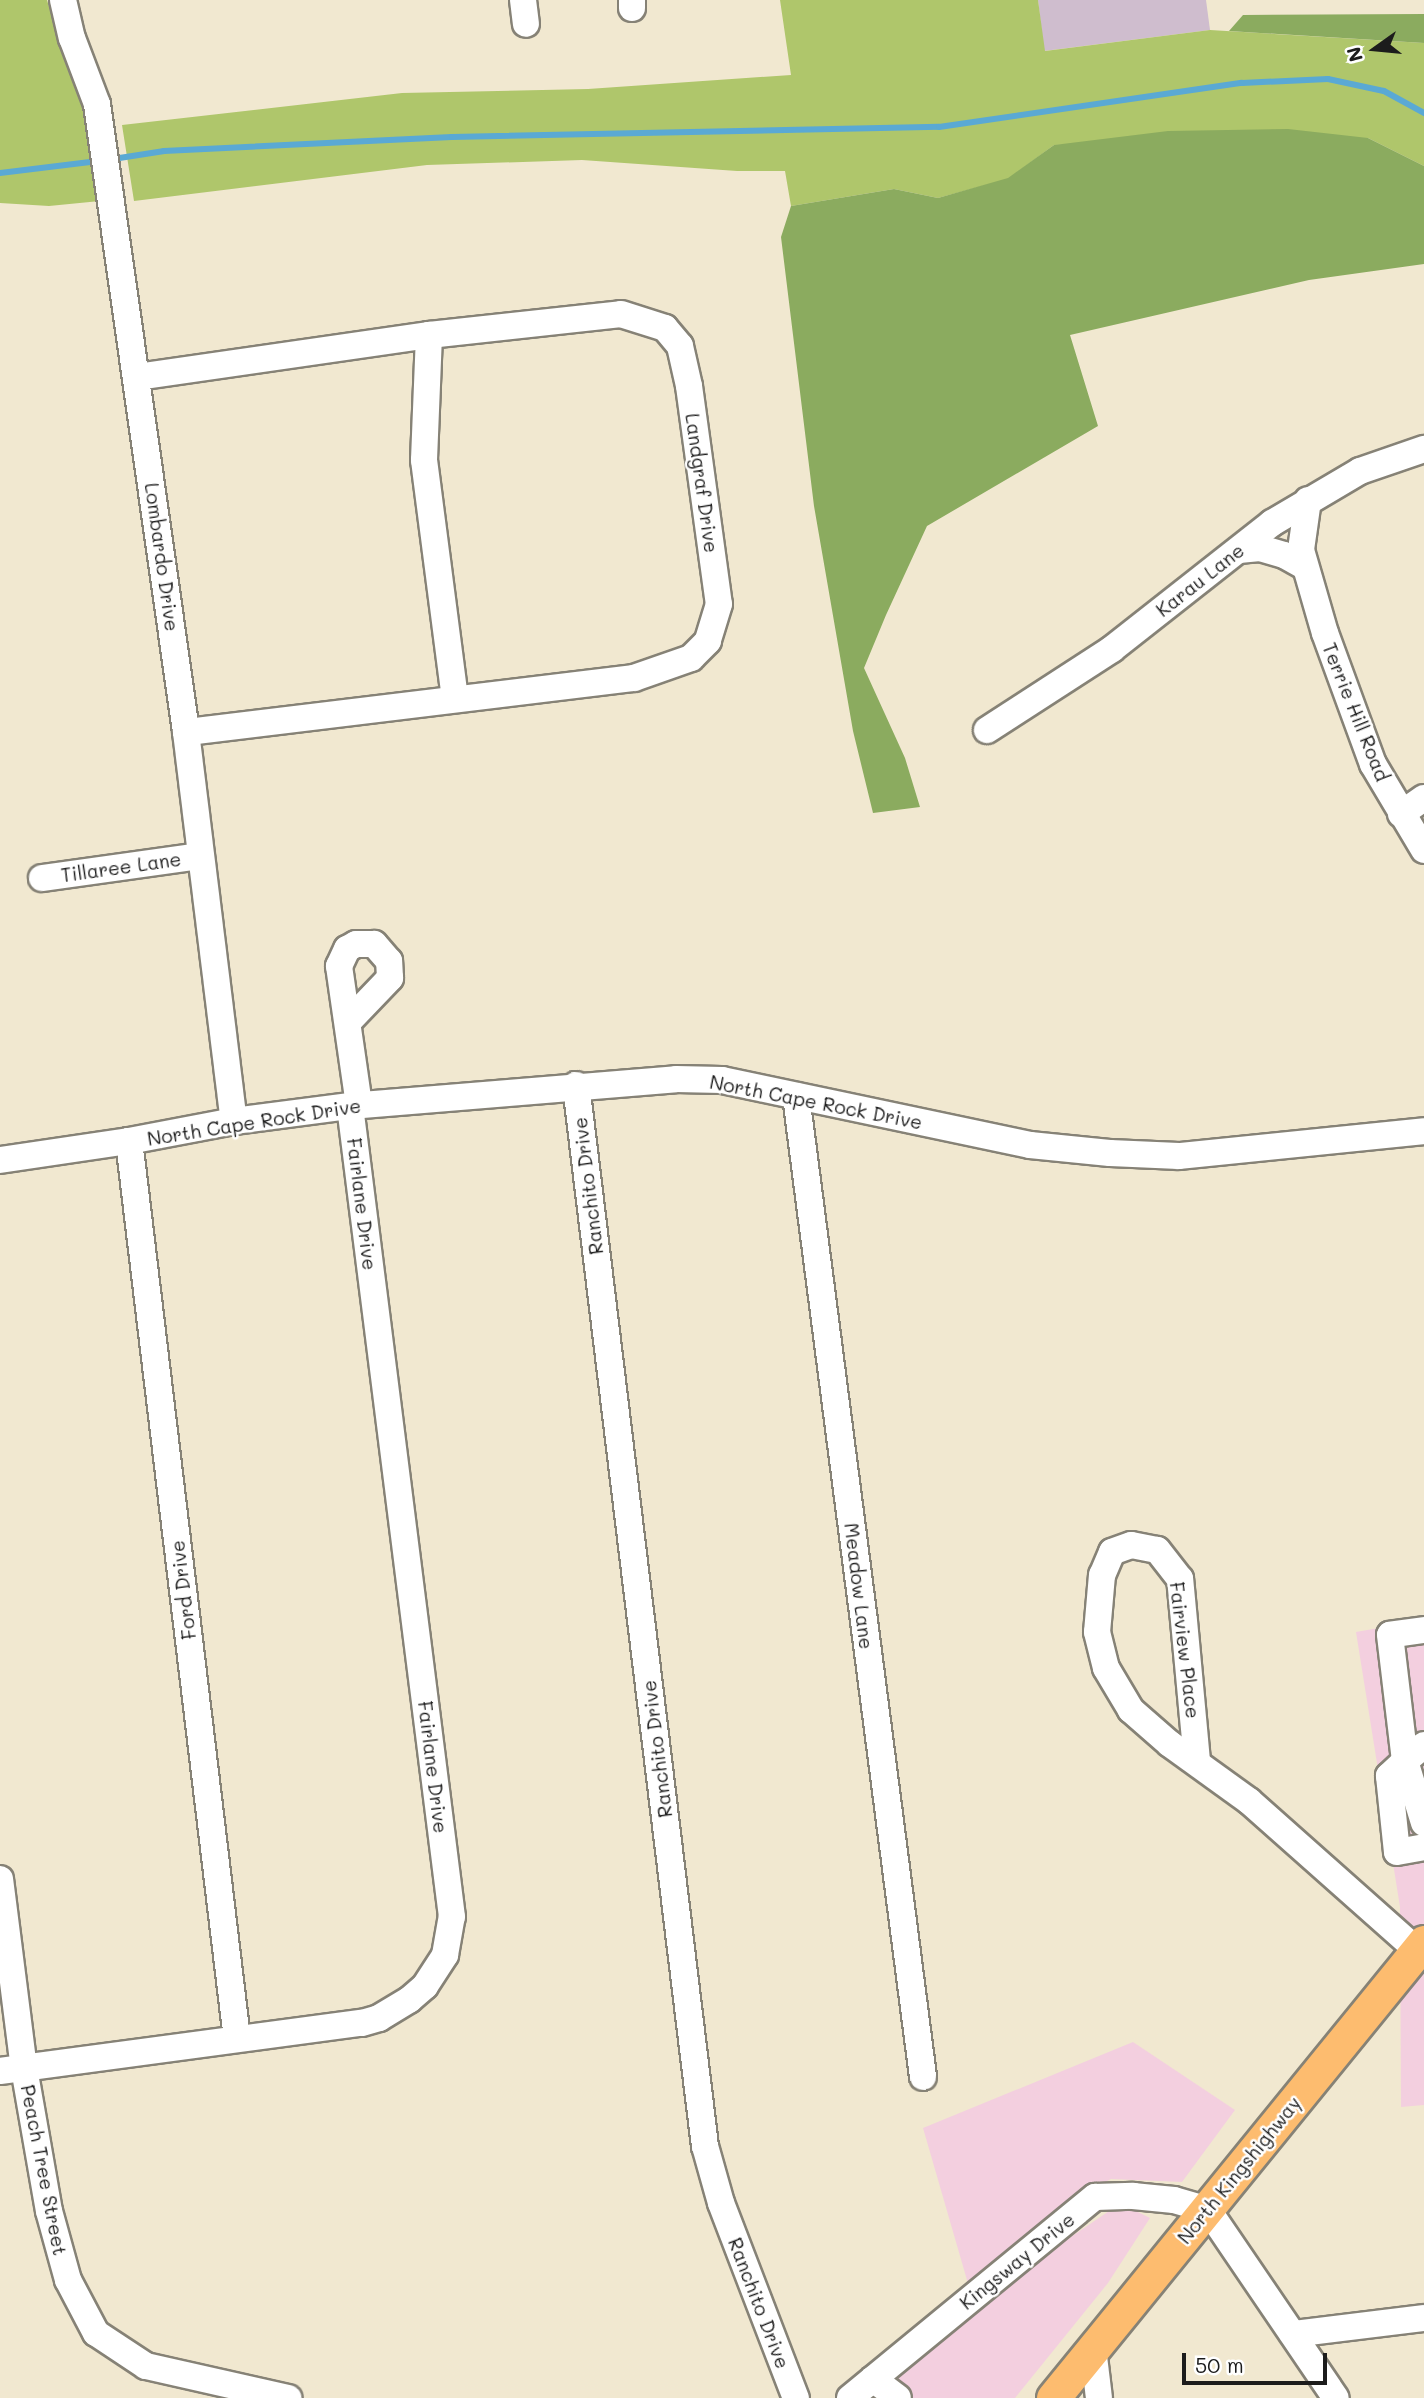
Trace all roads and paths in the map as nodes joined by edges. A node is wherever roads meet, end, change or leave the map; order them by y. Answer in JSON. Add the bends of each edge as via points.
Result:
{"nodes":[{"id":1,"x":63,"y":0,"type":"edge"},
{"id":2,"x":429,"y":335,"type":"junction"},
{"id":3,"x":137,"y":377,"type":"junction"},
{"id":4,"x":1424,"y":449,"type":"edge"},
{"id":5,"x":1308,"y":500,"type":"junction"},
{"id":6,"x":1239,"y":550,"type":"junction"},
{"id":7,"x":1304,"y":566,"type":"junction"},
{"id":8,"x":455,"y":699,"type":"junction"},
{"id":9,"x":987,"y":730,"type":"dead end"},
{"id":10,"x":186,"y":732,"type":"junction"},
{"id":11,"x":1424,"y":798,"type":"edge"},
{"id":12,"x":1401,"y":814,"type":"junction"},
{"id":13,"x":1424,"y":850,"type":"edge"},
{"id":14,"x":200,"y":856,"type":"junction"},
{"id":15,"x":42,"y":878,"type":"dead end"},
{"id":16,"x":348,"y":1022,"type":"dead end"},
{"id":17,"x":576,"y":1085,"type":"junction"},
{"id":18,"x":796,"y":1096,"type":"junction"},
{"id":19,"x":354,"y":1106,"type":"junction"},
{"id":20,"x":234,"y":1121,"type":"junction"},
{"id":21,"x":1424,"y":1131,"type":"edge"},
{"id":22,"x":129,"y":1141,"type":"junction"},
{"id":23,"x":0,"y":1160,"type":"edge"},
{"id":24,"x":1424,"y":1630,"type":"edge"},
{"id":25,"x":1414,"y":1753,"type":"edge"},
{"id":26,"x":1197,"y":1760,"type":"junction"},
{"id":27,"x":1423,"y":1812,"type":"edge"},
{"id":28,"x":1424,"y":1847,"type":"edge"},
{"id":29,"x":0,"y":1880,"type":"edge"},
{"id":30,"x":1421,"y":1946,"type":"edge"},
{"id":31,"x":237,"y":2039,"type":"junction"},
{"id":32,"x":12,"y":2069,"type":"edge"},
{"id":33,"x":923,"y":2077,"type":"dead end"},
{"id":34,"x":1208,"y":2210,"type":"junction"},
{"id":35,"x":1424,"y":2318,"type":"edge"},
{"id":36,"x":1293,"y":2334,"type":"junction"},
{"id":37,"x":1093,"y":2348,"type":"junction"},
{"id":38,"x":873,"y":2379,"type":"junction"},
{"id":39,"x":895,"y":2397,"type":"edge"},
{"id":40,"x":288,"y":2398,"type":"edge"},
{"id":41,"x":796,"y":2398,"type":"edge"},
{"id":42,"x":850,"y":2398,"type":"edge"},
{"id":43,"x":1054,"y":2398,"type":"edge"},
{"id":44,"x":1099,"y":2398,"type":"edge"},
{"id":45,"x":1336,"y":2398,"type":"edge"}],
"edges":[{"from":1,"to":3,"type":"street","name":"Lombardo Drive","via":[[97,104]]},
{"from":2,"to":3,"type":"street","name":"Landgraf Drive"},
{"from":2,"to":8,"type":"street","via":[[424,460]]},
{"from":2,"to":8,"type":"street","name":"Landgraf Drive","via":[[621,314],[665,328],[680,346],[689,386],[719,604],[708,641],[691,658],[665,668],[634,677]]},
{"from":3,"to":10,"type":"street","name":"Lombardo Drive"},
{"from":4,"to":5,"type":"street","name":"Karau Lane","via":[[1360,471]]},
{"from":5,"to":6,"type":"street","name":"Karau Lane"},
{"from":5,"to":7,"type":"street","name":"Terrie Hill Road","via":[[1301,550]]},
{"from":6,"to":7,"type":"street","via":[[1260,548]]},
{"from":6,"to":9,"type":"street","name":"Karau Lane","via":[[1112,649]]},
{"from":7,"to":12,"type":"street","name":"Terrie Hill Road","via":[[1356,721]]},
{"from":8,"to":10,"type":"street","name":"Landgraf Drive"},
{"from":10,"to":14,"type":"street","name":"Lombardo Drive"},
{"from":11,"to":12,"type":"street"},
{"from":12,"to":13,"type":"street","name":"Terrie Hill Road"},
{"from":14,"to":15,"type":"street","name":"Tillaree Lane"},
{"from":14,"to":20,"type":"street","name":"Lombardo Drive"},
{"from":16,"to":19,"type":"street","name":"Fairlane Drive"},
{"from":17,"to":18,"type":"street","name":"North Cape Rock Drive","via":[[722,1080]]},
{"from":17,"to":19,"type":"street","name":"North Cape Rock Drive"},
{"from":17,"to":41,"type":"street","name":"Ranchito Drive","via":[[705,2146],[721,2203]]},
{"from":18,"to":21,"type":"street","name":"North Cape Rock Drive","via":[[1030,1145],[1111,1153],[1179,1156]]},
{"from":18,"to":33,"type":"street","name":"Meadow Lane"},
{"from":19,"to":20,"type":"street","name":"North Cape Rock Drive"},
{"from":19,"to":31,"type":"street","name":"Fairlane Drive","via":[[451,1936],[425,1986],[379,2018]]},
{"from":20,"to":22,"type":"street","name":"North Cape Rock Drive"},
{"from":22,"to":23,"type":"street","name":"North Cape Rock Drive"},
{"from":22,"to":31,"type":"street","name":"Ford Drive"},
{"from":24,"to":25,"type":"street","via":[[1390,1635]]},
{"from":25,"to":27,"type":"street"},
{"from":25,"to":28,"type":"street","via":[[1389,1776],[1397,1852]]},
{"from":26,"to":26,"type":"street","name":"Fairview Place","via":[[1170,1744],[1131,1710],[1107,1668],[1097,1632],[1102,1575],[1112,1552],[1131,1545],[1157,1550],[1180,1579]]},
{"from":26,"to":30,"type":"street","name":"Fairview Place"},
{"from":29,"to":32,"type":"street","name":"Peach Tree Street"},
{"from":30,"to":34,"type":"main road","name":"North Kingshighway"},
{"from":31,"to":32,"type":"street","name":"Fairlane Drive"},
{"from":32,"to":40,"type":"street","name":"Peach Tree Street","via":[[65,2269],[96,2333],[146,2366]]},
{"from":34,"to":36,"type":"street"},
{"from":34,"to":37,"type":"main road","name":"North Kingshighway"},
{"from":34,"to":38,"type":"street","name":"Kingsway Drive","via":[[1174,2200],[1095,2197]]},
{"from":35,"to":36,"type":"street"},
{"from":36,"to":45,"type":"street"},
{"from":37,"to":43,"type":"main road","name":"North Kingshighway"},
{"from":37,"to":44,"type":"street"},
{"from":38,"to":39,"type":"street"},
{"from":38,"to":42,"type":"street","name":"Kingsway Drive"}]}
